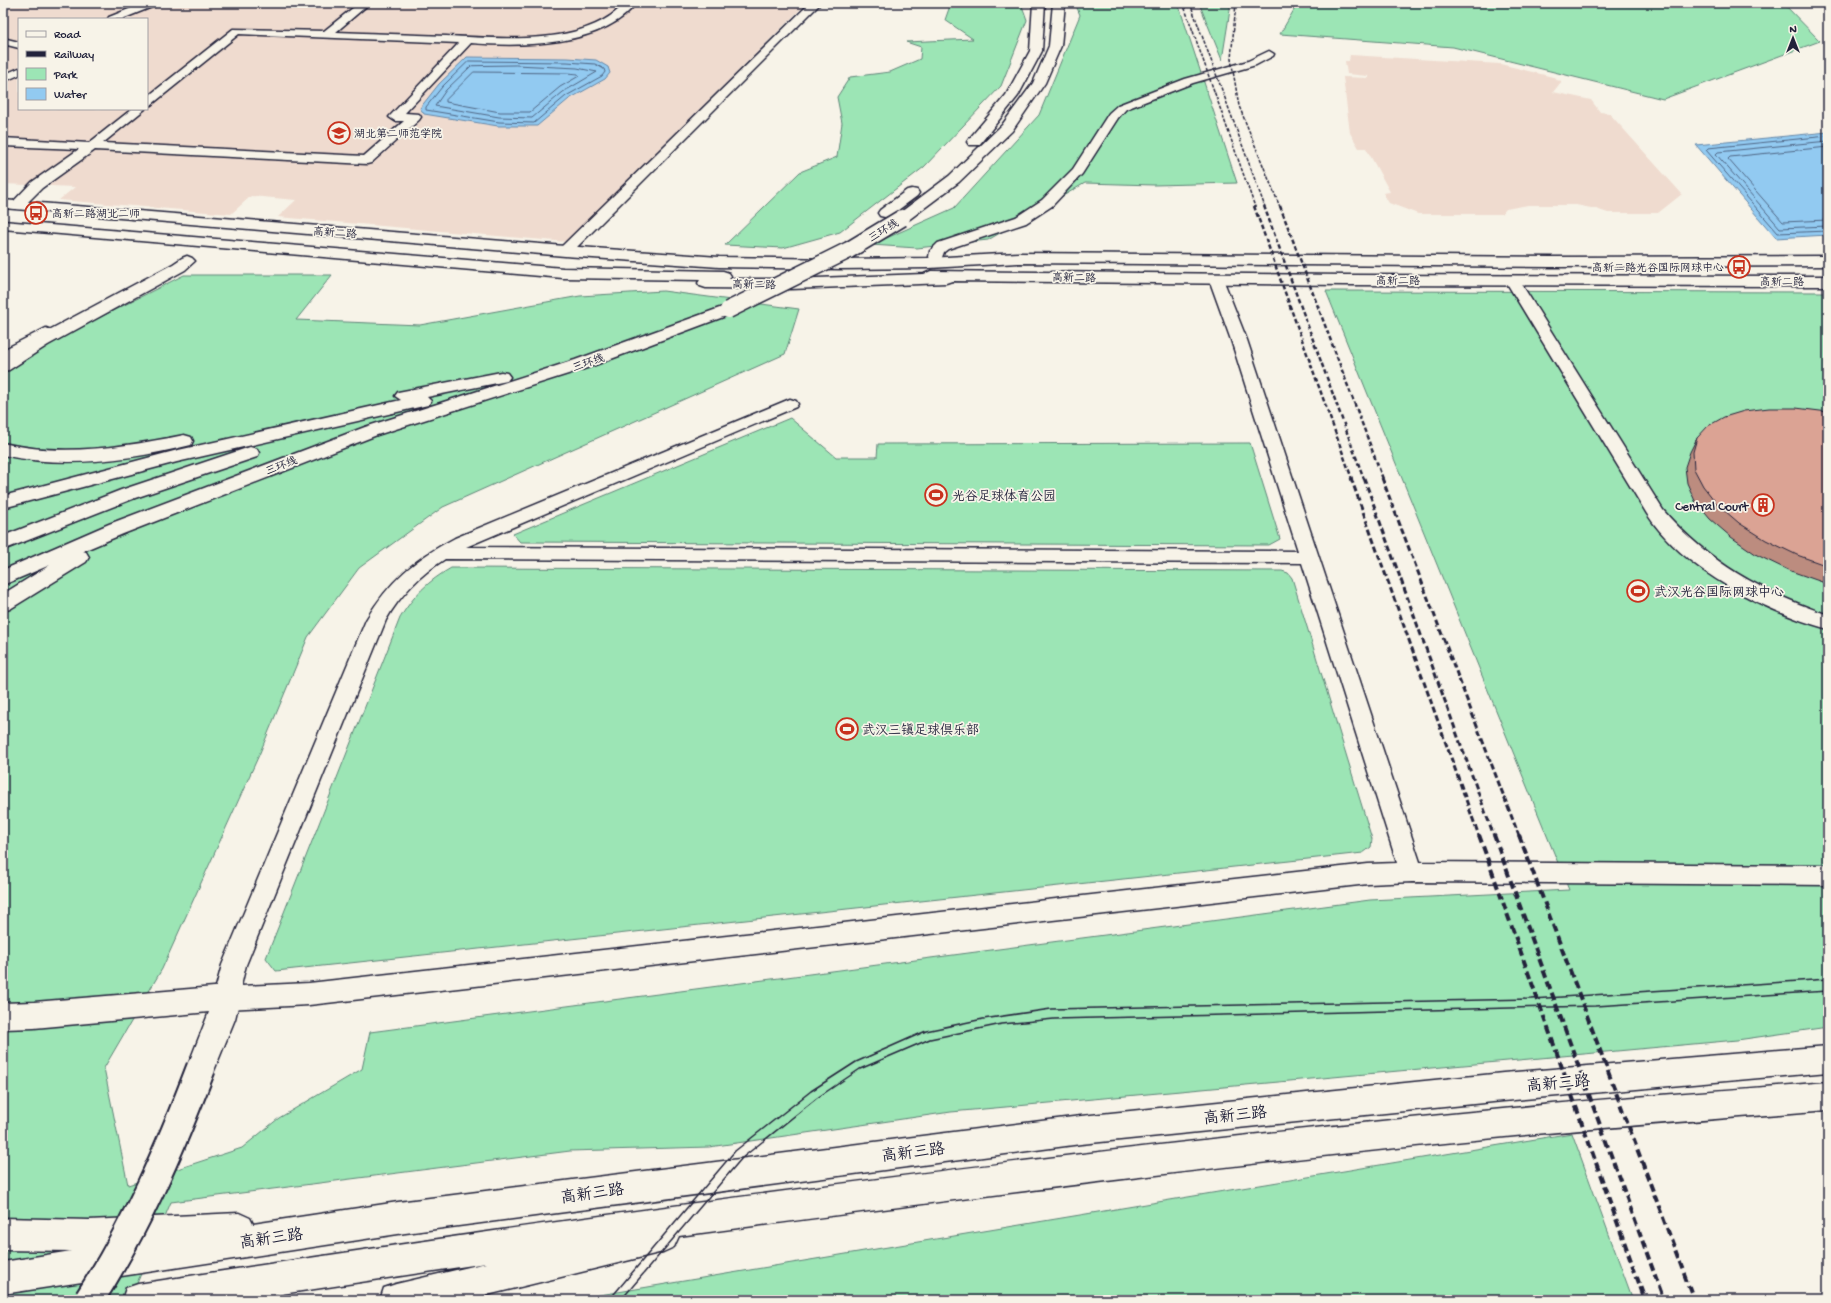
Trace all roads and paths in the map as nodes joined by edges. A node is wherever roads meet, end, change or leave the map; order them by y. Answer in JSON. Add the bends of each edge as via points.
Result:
{"nodes":[{"id":1,"x":154,"y":3,"type":"edge"},
{"id":2,"x":365,"y":3,"type":"edge"},
{"id":3,"x":631,"y":3,"type":"edge"},
{"id":4,"x":816,"y":3,"type":"edge"},
{"id":5,"x":1059,"y":3,"type":"edge"},
{"id":6,"x":1039,"y":4,"type":"edge"},
{"id":7,"x":116,"y":18,"type":"edge"},
{"id":8,"x":327,"y":34,"type":"junction"},
{"id":9,"x":468,"y":40,"type":"junction"},
{"id":10,"x":3,"y":41,"type":"edge"},
{"id":11,"x":18,"y":45,"type":"edge"},
{"id":12,"x":1269,"y":54,"type":"dead end"},
{"id":13,"x":18,"y":72,"type":"edge"},
{"id":14,"x":3,"y":79,"type":"edge"},
{"id":15,"x":148,"y":102,"type":"edge"},
{"id":16,"x":138,"y":110,"type":"edge"},
{"id":17,"x":3,"y":142,"type":"edge"},
{"id":18,"x":91,"y":147,"type":"junction"},
{"id":19,"x":962,"y":153,"type":"dead end"},
{"id":20,"x":922,"y":185,"type":"dead end"},
{"id":21,"x":10,"y":204,"type":"edge"},
{"id":22,"x":237,"y":224,"type":"junction"},
{"id":23,"x":3,"y":225,"type":"edge"},
{"id":24,"x":214,"y":244,"type":"junction"},
{"id":25,"x":564,"y":251,"type":"junction"},
{"id":26,"x":936,"y":257,"type":"junction"},
{"id":27,"x":668,"y":258,"type":"junction"},
{"id":28,"x":1018,"y":258,"type":"junction"},
{"id":29,"x":187,"y":260,"type":"junction"},
{"id":30,"x":1828,"y":261,"type":"edge"},
{"id":31,"x":1216,"y":279,"type":"junction"},
{"id":32,"x":1512,"y":280,"type":"junction"},
{"id":33,"x":1828,"y":281,"type":"edge"},
{"id":34,"x":721,"y":305,"type":"junction"},
{"id":35,"x":3,"y":356,"type":"edge"},
{"id":36,"x":3,"y":366,"type":"edge"},
{"id":37,"x":501,"y":377,"type":"junction"},
{"id":38,"x":790,"y":404,"type":"dead end"},
{"id":39,"x":259,"y":444,"type":"junction"},
{"id":40,"x":3,"y":449,"type":"edge"},
{"id":41,"x":3,"y":502,"type":"edge"},
{"id":42,"x":177,"y":505,"type":"junction"},
{"id":43,"x":504,"y":523,"type":"junction"},
{"id":44,"x":3,"y":543,"type":"edge"},
{"id":45,"x":441,"y":553,"type":"junction"},
{"id":46,"x":511,"y":554,"type":"junction"},
{"id":47,"x":1310,"y":557,"type":"junction"},
{"id":48,"x":3,"y":578,"type":"edge"},
{"id":49,"x":3,"y":604,"type":"edge"},
{"id":50,"x":1828,"y":622,"type":"edge"},
{"id":51,"x":1412,"y":872,"type":"junction"},
{"id":52,"x":1828,"y":875,"type":"edge"},
{"id":53,"x":226,"y":998,"type":"junction"},
{"id":54,"x":3,"y":1016,"type":"edge"},
{"id":55,"x":1828,"y":1059,"type":"edge"},
{"id":56,"x":1828,"y":1096,"type":"edge"},
{"id":57,"x":775,"y":1208,"type":"junction"},
{"id":58,"x":398,"y":1218,"type":"junction"},
{"id":59,"x":3,"y":1234,"type":"edge"},
{"id":60,"x":3,"y":1278,"type":"edge"},
{"id":61,"x":89,"y":1300,"type":"edge"},
{"id":62,"x":138,"y":1300,"type":"edge"},
{"id":63,"x":396,"y":1300,"type":"edge"}],
"edges":[{"from":1,"to":7,"type":"street"},
{"from":2,"to":8,"type":"street"},
{"from":3,"to":9,"type":"street","via":[[606,23],[555,39],[496,42]]},
{"from":4,"to":25,"type":"street"},
{"from":5,"to":34,"type":"main road","name":"三环线","bridge":true,"via":[[1055,46],[1039,83],[1007,128],[954,179],[902,218],[849,250]]},
{"from":6,"to":19,"type":"main road","via":[[1036,51],[1012,96],[978,138]]},
{"from":8,"to":9,"type":"street"},
{"from":8,"to":15,"type":"street","via":[[237,31]]},
{"from":9,"to":18,"type":"street","via":[[395,117],[415,117],[367,160]]},
{"from":10,"to":11,"type":"street"},
{"from":12,"to":26,"type":"street","via":[[1252,63],[1189,81],[1122,107],[1113,116],[1078,171],[1047,203],[1021,220],[943,246],[937,251]]},
{"from":13,"to":14,"type":"street"},
{"from":16,"to":18,"type":"street"},
{"from":17,"to":18,"type":"street"},
{"from":18,"to":21,"type":"street"},
{"from":20,"to":34,"type":"main road","name":"三环线","via":[[885,213]]},
{"from":21,"to":22,"type":"main road","name":"高新二路"},
{"from":22,"to":24,"type":"main road"},
{"from":22,"to":25,"type":"main road","name":"高新二路"},
{"from":23,"to":24,"type":"main road","name":"高新二路"},
{"from":24,"to":29,"type":"main road"},
{"from":24,"to":31,"type":"main road","name":"高新二路","via":[[662,282],[764,285],[969,277]]},
{"from":25,"to":27,"type":"main road","name":"高新二路"},
{"from":26,"to":27,"type":"main road","name":"高新二路"},
{"from":26,"to":28,"type":"main road","name":"高新二路"},
{"from":27,"to":28,"type":"main road","name":"高新二路","via":[[776,264],[840,264]]},
{"from":28,"to":30,"type":"main road","name":"高新二路","via":[[1552,262]]},
{"from":29,"to":35,"type":"street"},
{"from":29,"to":36,"type":"main road","via":[[179,267],[42,341]]},
{"from":31,"to":32,"type":"main road","name":"高新二路"},
{"from":31,"to":47,"type":"street","via":[[1239,340]]},
{"from":32,"to":33,"type":"main road","name":"高新二路"},
{"from":32,"to":50,"type":"street","via":[[1656,514],[1674,536],[1705,561],[1749,590]]},
{"from":34,"to":37,"type":"main road","name":"三环线"},
{"from":34,"to":42,"type":"main road","name":"三环线","via":[[581,364],[371,431]]},
{"from":37,"to":39,"type":"main road","name":"三环线","via":[[426,400]]},
{"from":37,"to":40,"type":"main road","via":[[291,421],[119,452],[56,455]]},
{"from":38,"to":43,"type":"street"},
{"from":39,"to":41,"type":"main road","via":[[174,457]]},
{"from":39,"to":44,"type":"main road"},
{"from":42,"to":48,"type":"main road","name":"三环线"},
{"from":42,"to":49,"type":"main road","via":[[69,563]]},
{"from":43,"to":45,"type":"street"},
{"from":43,"to":46,"type":"street","via":[[499,538],[504,549]]},
{"from":45,"to":46,"type":"street"},
{"from":45,"to":53,"type":"street","via":[[394,591],[376,620],[234,965]]},
{"from":46,"to":47,"type":"street"},
{"from":47,"to":51,"type":"street"},
{"from":51,"to":52,"type":"street"},
{"from":51,"to":53,"type":"street","via":[[1368,874],[308,994]]},
{"from":53,"to":54,"type":"main road"},
{"from":53,"to":61,"type":"main road","bridge":true,"via":[[221,1018],[166,1157],[122,1247]]},
{"from":55,"to":58,"type":"main road","name":"高新三路","via":[[1503,1087],[1081,1130]]},
{"from":56,"to":57,"type":"main road","via":[[1493,1124],[1093,1167]]},
{"from":57,"to":62,"type":"main road","via":[[295,1275]]},
{"from":57,"to":63,"type":"main road"},
{"from":58,"to":59,"type":"main road","via":[[89,1236]]},
{"from":58,"to":60,"type":"main road","name":"高新三路"}]}
